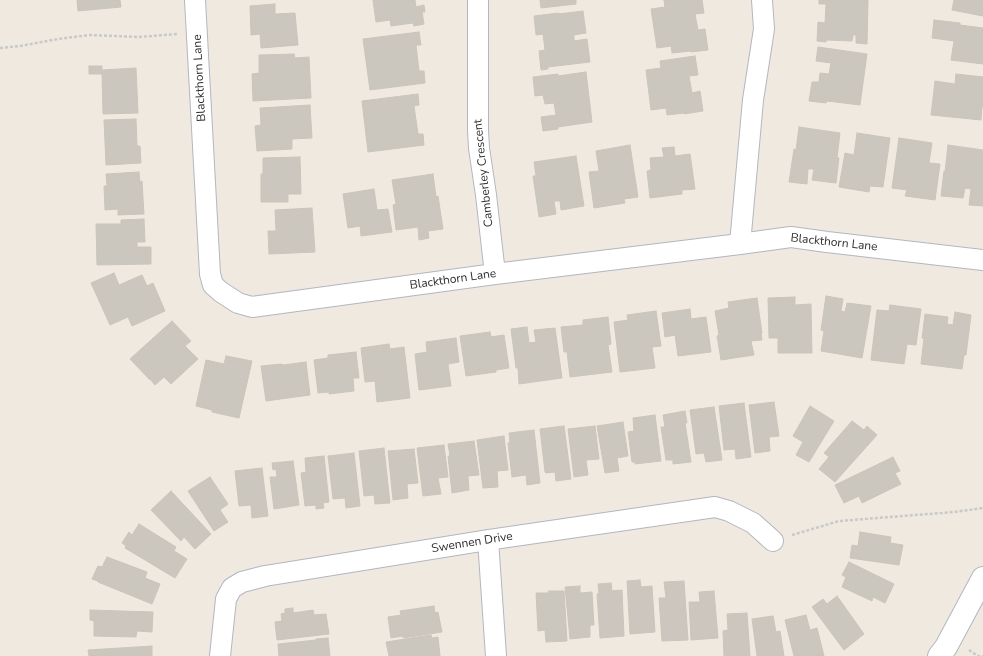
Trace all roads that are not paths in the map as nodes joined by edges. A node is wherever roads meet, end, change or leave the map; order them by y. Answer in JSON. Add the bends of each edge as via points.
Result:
{"nodes":[{"id":1,"x":195,"y":0,"type":"edge"},
{"id":2,"x":478,"y":0,"type":"edge"},
{"id":3,"x":762,"y":0,"type":"edge"},
{"id":4,"x":740,"y":244,"type":"junction"},
{"id":5,"x":983,"y":260,"type":"edge"},
{"id":6,"x":495,"y":274,"type":"junction"},
{"id":7,"x":488,"y":540,"type":"junction"},
{"id":8,"x":773,"y":541,"type":"road end"},
{"id":9,"x":983,"y":578,"type":"edge"},
{"id":10,"x":220,"y":656,"type":"edge"},
{"id":11,"x":496,"y":656,"type":"edge"},
{"id":12,"x":939,"y":656,"type":"edge"}],
"edges":[{"from":1,"to":6,"type":"street","name":"Blackthorn Lane","via":[[210,274],[213,285],[238,303],[252,307]]},
{"from":2,"to":6,"type":"street","name":"Camberley Crescent","via":[[479,148]]},
{"from":3,"to":4,"type":"street","via":[[764,29],[753,100]]},
{"from":4,"to":5,"type":"street","name":"Blackthorn Lane","via":[[791,237]]},
{"from":4,"to":6,"type":"street","name":"Blackthorn Lane"},
{"from":7,"to":8,"type":"street","name":"Swennen Drive","via":[[715,507],[753,523]]},
{"from":7,"to":10,"type":"street","name":"Swennen Drive","via":[[265,576],[242,582],[232,588],[226,600]]},
{"from":7,"to":11,"type":"street"},
{"from":9,"to":12,"type":"street"}]}
